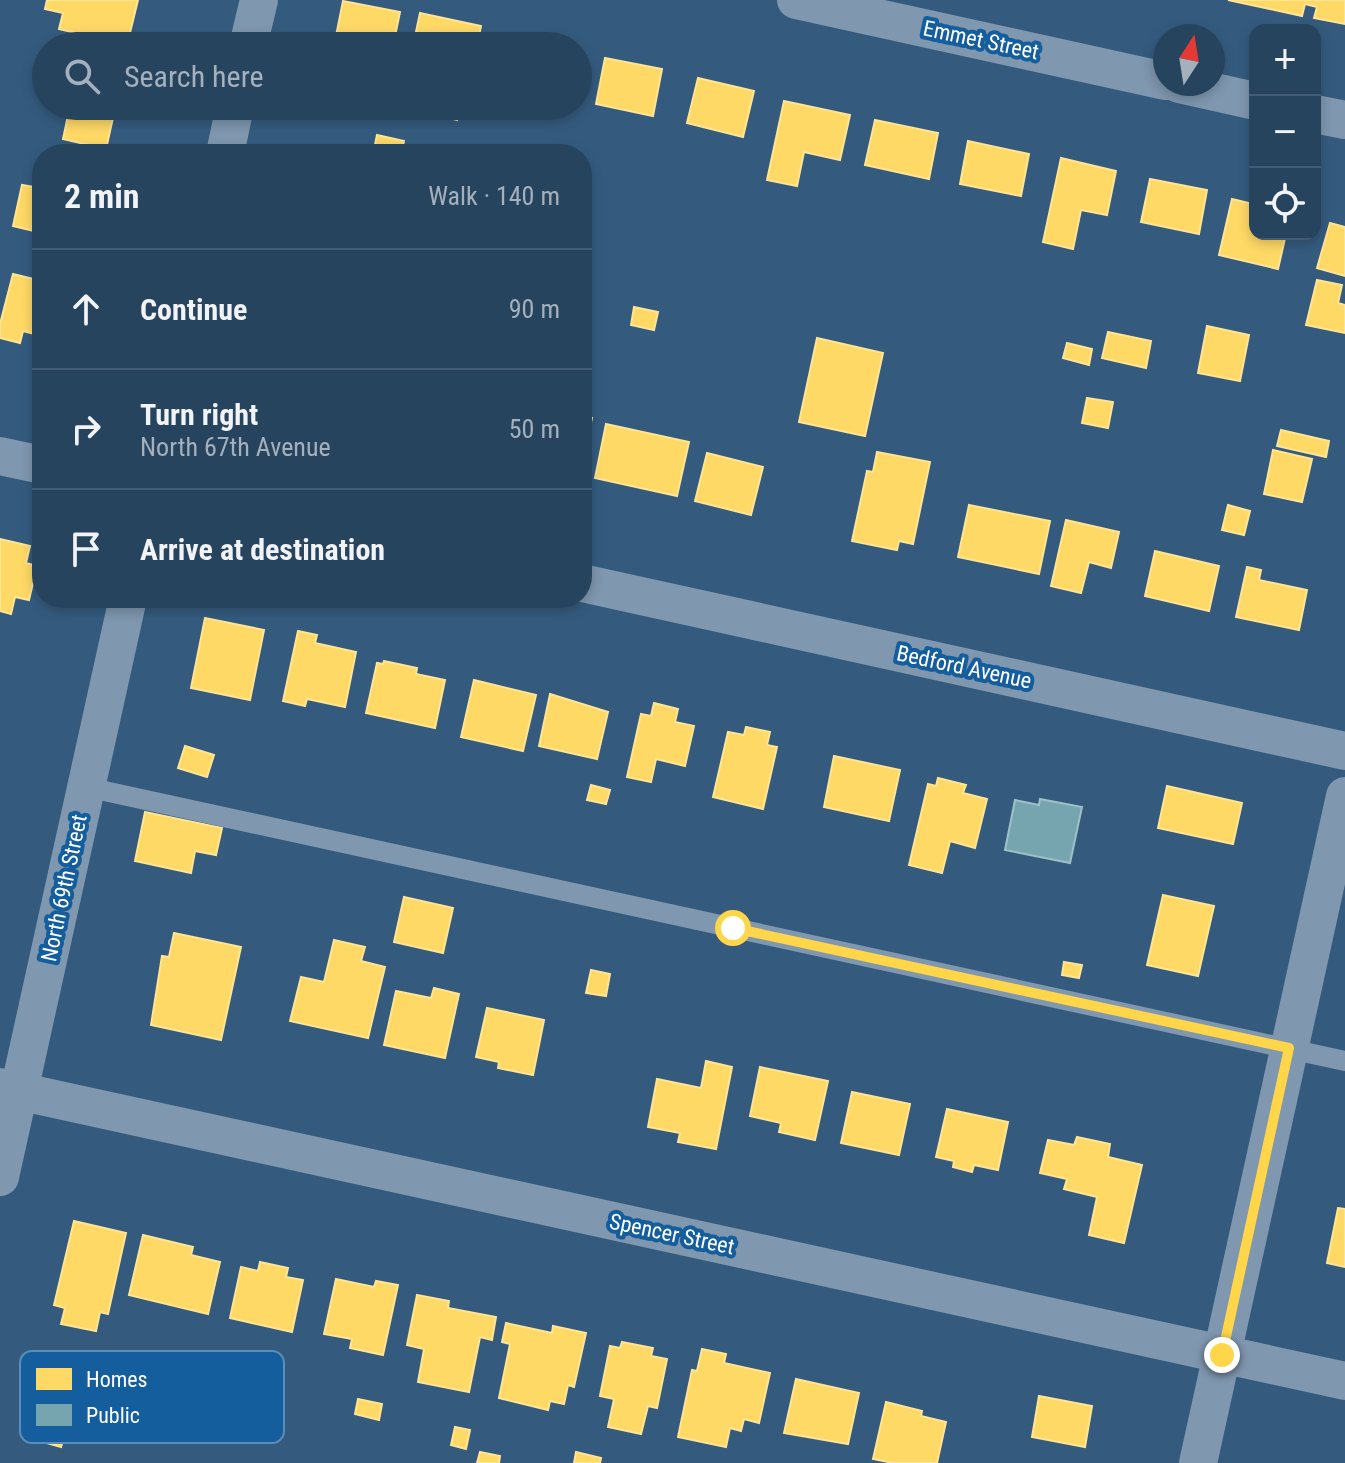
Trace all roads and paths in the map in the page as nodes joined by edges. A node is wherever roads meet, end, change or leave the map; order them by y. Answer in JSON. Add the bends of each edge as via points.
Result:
{"nodes":[{"id":1,"x":259,"y":0,"type":"edge"},
{"id":2,"x":796,"y":0,"type":"edge"},
{"id":3,"x":251,"y":32,"type":"edge"},
{"id":4,"x":1153,"y":78,"type":"edge"},
{"id":5,"x":1225,"y":94,"type":"edge"},
{"id":6,"x":1249,"y":100,"type":"edge"},
{"id":7,"x":1321,"y":115,"type":"edge"},
{"id":8,"x":232,"y":120,"type":"edge"},
{"id":9,"x":1345,"y":120,"type":"edge"},
{"id":10,"x":227,"y":144,"type":"edge"},
{"id":11,"x":0,"y":456,"type":"edge"},
{"id":12,"x":32,"y":463,"type":"edge"},
{"id":13,"x":592,"y":585,"type":"edge"},
{"id":14,"x":126,"y":608,"type":"edge"},
{"id":15,"x":1345,"y":751,"type":"edge"},
{"id":16,"x":86,"y":787,"type":"junction"},
{"id":17,"x":1345,"y":796,"type":"edge"},
{"id":18,"x":1289,"y":1048,"type":"junction"},
{"id":19,"x":1345,"y":1061,"type":"edge"},
{"id":20,"x":9,"y":1089,"type":"edge"},
{"id":21,"x":0,"y":1177,"type":"edge"},
{"id":22,"x":1222,"y":1355,"type":"junction"},
{"id":23,"x":1345,"y":1381,"type":"edge"},
{"id":24,"x":1198,"y":1463,"type":"edge"}],
"edges":[{"from":1,"to":3,"type":"street"},
{"from":2,"to":4,"type":"street","name":"Emmet Street"},
{"from":5,"to":6,"type":"street"},
{"from":7,"to":9,"type":"street"},
{"from":8,"to":10,"type":"street"},
{"from":11,"to":12,"type":"street"},
{"from":13,"to":15,"type":"street","name":"Bedford Avenue"},
{"from":14,"to":16,"type":"street","name":"North 69th Street"},
{"from":16,"to":18,"type":"lane"},
{"from":16,"to":20,"type":"street","name":"North 69th Street"},
{"from":17,"to":18,"type":"street"},
{"from":18,"to":19,"type":"lane"},
{"from":18,"to":22,"type":"street"},
{"from":20,"to":21,"type":"street","name":"North 69th Street"},
{"from":20,"to":22,"type":"street","name":"Spencer Street"},
{"from":22,"to":23,"type":"street","name":"Spencer Street"},
{"from":22,"to":24,"type":"street"}]}
